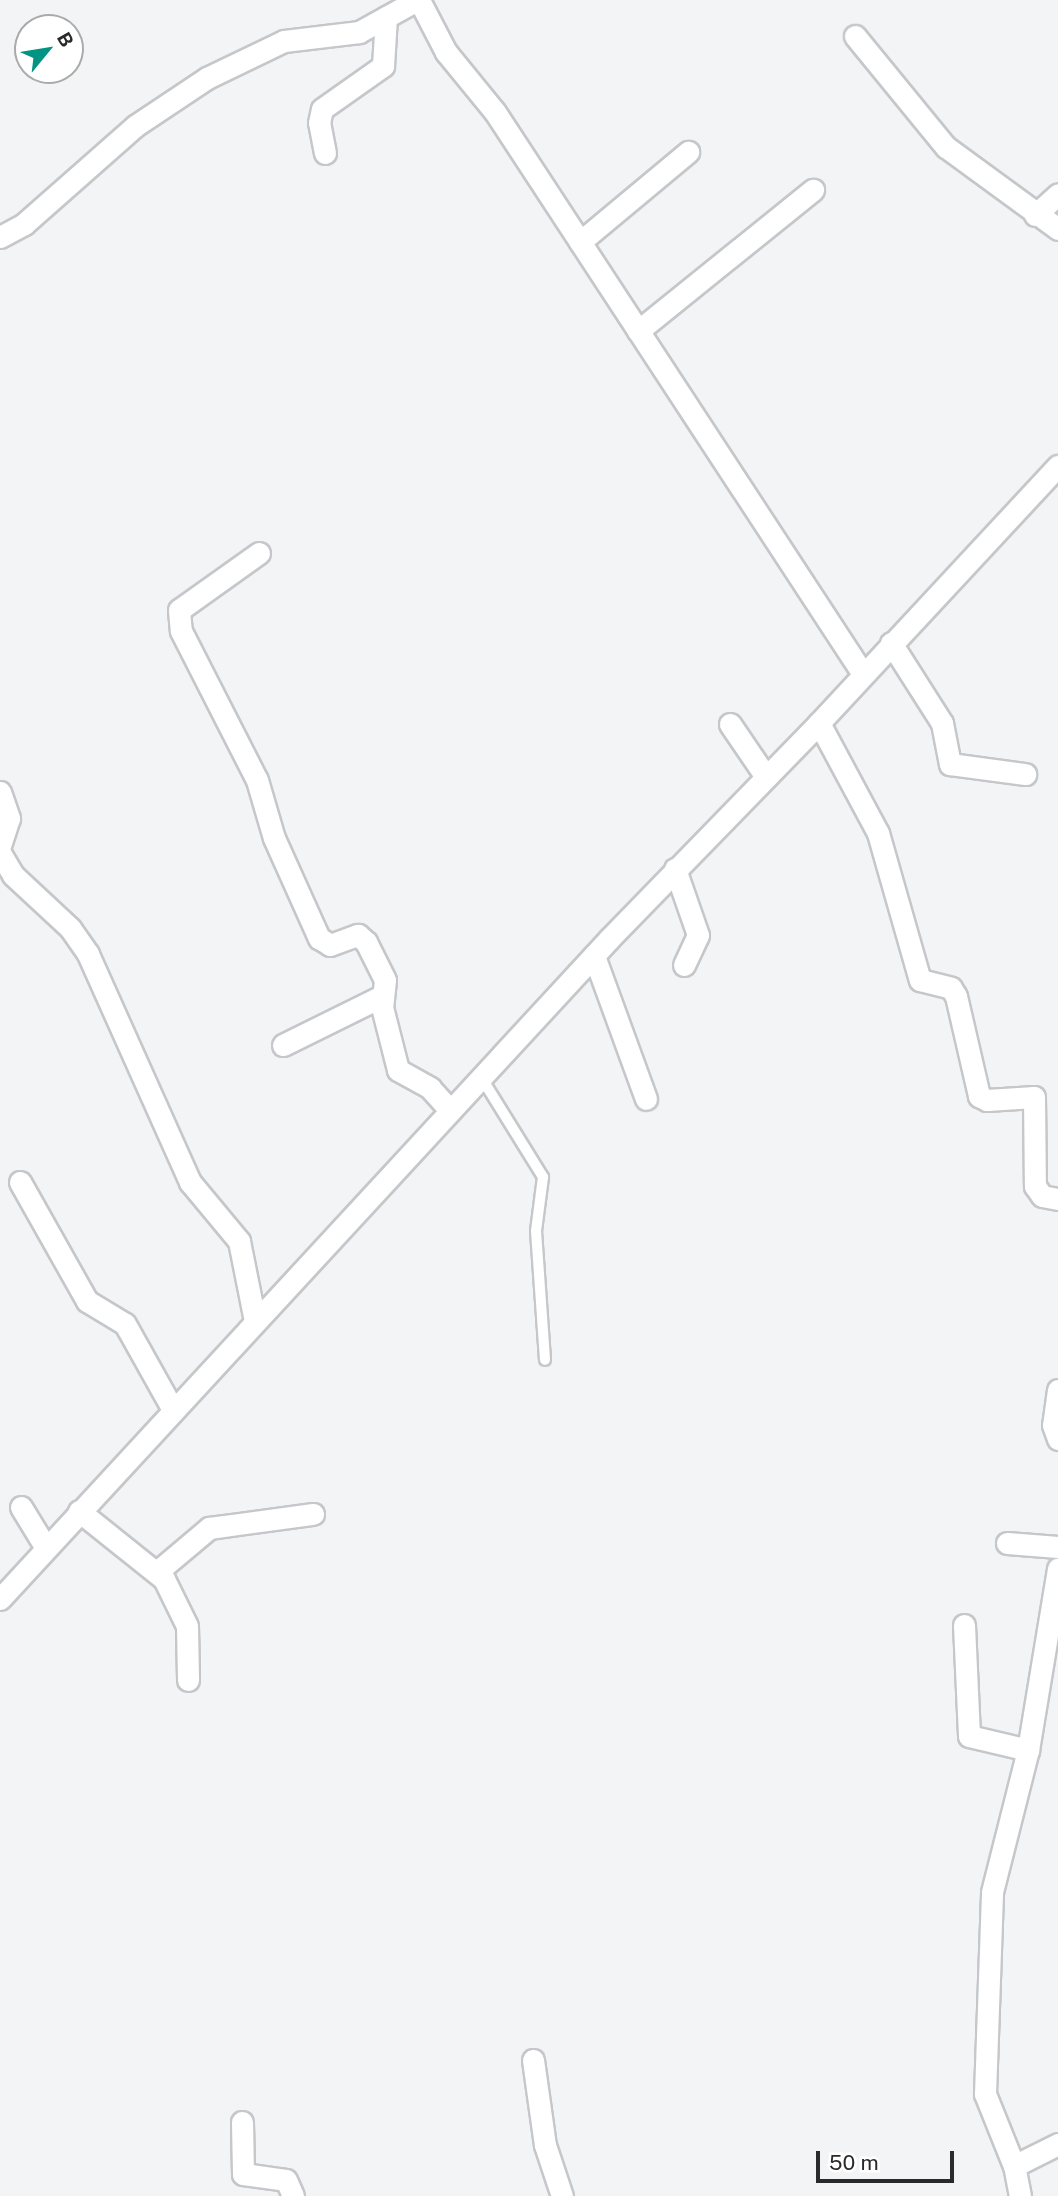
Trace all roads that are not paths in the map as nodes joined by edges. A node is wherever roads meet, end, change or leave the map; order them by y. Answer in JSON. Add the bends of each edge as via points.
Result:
{"nodes":[{"id":1,"x":418,"y":0,"type":"edge"},
{"id":2,"x":386,"y":17,"type":"junction"},
{"id":3,"x":855,"y":36,"type":"dead end"},
{"id":4,"x":688,"y":152,"type":"dead end"},
{"id":5,"x":326,"y":153,"type":"dead end"},
{"id":6,"x":813,"y":190,"type":"dead end"},
{"id":7,"x":1058,"y":194,"type":"edge"},
{"id":8,"x":1035,"y":215,"type":"junction"},
{"id":9,"x":1058,"y":229,"type":"edge"},
{"id":10,"x":0,"y":237,"type":"edge"},
{"id":11,"x":580,"y":242,"type":"junction"},
{"id":12,"x":638,"y":331,"type":"junction"},
{"id":13,"x":1058,"y":466,"type":"edge"},
{"id":14,"x":259,"y":553,"type":"dead end"},
{"id":15,"x":891,"y":643,"type":"junction"},
{"id":16,"x":863,"y":674,"type":"junction"},
{"id":17,"x":820,"y":723,"type":"junction"},
{"id":18,"x":730,"y":724,"type":"dead end"},
{"id":19,"x":1025,"y":774,"type":"dead end"},
{"id":20,"x":766,"y":777,"type":"junction"},
{"id":21,"x":0,"y":792,"type":"edge"},
{"id":22,"x":0,"y":846,"type":"edge"},
{"id":23,"x":0,"y":856,"type":"edge"},
{"id":24,"x":675,"y":869,"type":"junction"},
{"id":25,"x":594,"y":956,"type":"junction"},
{"id":26,"x":684,"y":965,"type":"dead end"},
{"id":27,"x":382,"y":996,"type":"junction"},
{"id":28,"x":283,"y":1045,"type":"dead end"},
{"id":29,"x":481,"y":1077,"type":"junction"},
{"id":30,"x":646,"y":1099,"type":"dead end"},
{"id":31,"x":450,"y":1110,"type":"junction"},
{"id":32,"x":20,"y":1182,"type":"dead end"},
{"id":33,"x":1058,"y":1199,"type":"edge"},
{"id":34,"x":255,"y":1321,"type":"junction"},
{"id":35,"x":545,"y":1360,"type":"dead end"},
{"id":36,"x":1058,"y":1390,"type":"edge"},
{"id":37,"x":173,"y":1410,"type":"junction"},
{"id":38,"x":1058,"y":1439,"type":"edge"},
{"id":39,"x":21,"y":1507,"type":"dead end"},
{"id":40,"x":79,"y":1511,"type":"junction"},
{"id":41,"x":313,"y":1514,"type":"dead end"},
{"id":42,"x":1007,"y":1543,"type":"dead end"},
{"id":43,"x":46,"y":1548,"type":"junction"},
{"id":44,"x":1054,"y":1552,"type":"edge"},
{"id":45,"x":158,"y":1571,"type":"junction"},
{"id":46,"x":0,"y":1599,"type":"edge"},
{"id":47,"x":964,"y":1625,"type":"dead end"},
{"id":48,"x":1055,"y":1627,"type":"edge"},
{"id":49,"x":188,"y":1681,"type":"dead end"},
{"id":50,"x":1028,"y":1750,"type":"junction"},
{"id":51,"x":533,"y":2060,"type":"dead end"},
{"id":52,"x":242,"y":2122,"type":"dead end"},
{"id":53,"x":1058,"y":2144,"type":"edge"},
{"id":54,"x":1014,"y":2166,"type":"junction"},
{"id":55,"x":559,"y":2181,"type":"edge"},
{"id":56,"x":293,"y":2196,"type":"edge"},
{"id":57,"x":1020,"y":2196,"type":"edge"}],
"edges":[{"from":1,"to":2,"type":"street"},
{"from":1,"to":11,"type":"street","via":[[446,52],[486,99]]},
{"from":2,"to":5,"type":"street","via":[[383,66],[322,109],[319,123]]},
{"from":2,"to":10,"type":"street","via":[[349,36],[272,45],[207,78],[135,126],[24,225]]},
{"from":3,"to":8,"type":"street","via":[[946,147]]},
{"from":4,"to":11,"type":"street"},
{"from":6,"to":12,"type":"street"},
{"from":7,"to":8,"type":"street"},
{"from":8,"to":9,"type":"street"},
{"from":11,"to":12,"type":"street"},
{"from":12,"to":16,"type":"street"},
{"from":13,"to":15,"type":"street"},
{"from":14,"to":27,"type":"street","via":[[179,610],[177,621],[257,780],[275,838],[319,938],[330,945],[354,935],[363,938],[383,973]]},
{"from":15,"to":16,"type":"street"},
{"from":15,"to":19,"type":"street","via":[[942,723],[950,764]]},
{"from":16,"to":17,"type":"street"},
{"from":17,"to":20,"type":"street"},
{"from":17,"to":33,"type":"street","via":[[878,833],[920,980],[951,988],[956,996],[979,1096],[987,1100],[1034,1097],[1035,1185],[1042,1196]]},
{"from":18,"to":20,"type":"street"},
{"from":20,"to":24,"type":"street"},
{"from":21,"to":22,"type":"street","via":[[9,818]]},
{"from":23,"to":34,"type":"street","via":[[70,928],[88,954],[190,1182],[239,1241]]},
{"from":24,"to":25,"type":"street"},
{"from":24,"to":26,"type":"street","via":[[698,935]]},
{"from":25,"to":29,"type":"street"},
{"from":25,"to":30,"type":"street"},
{"from":27,"to":28,"type":"street"},
{"from":27,"to":31,"type":"street","via":[[398,1070],[430,1088]]},
{"from":29,"to":31,"type":"street"},
{"from":29,"to":35,"type":"lane","via":[[543,1177],[536,1231]]},
{"from":31,"to":34,"type":"street"},
{"from":32,"to":37,"type":"street","via":[[87,1301],[125,1324]]},
{"from":34,"to":37,"type":"street"},
{"from":36,"to":38,"type":"street","via":[[1053,1425]]},
{"from":37,"to":40,"type":"street"},
{"from":39,"to":43,"type":"street"},
{"from":40,"to":43,"type":"street"},
{"from":40,"to":45,"type":"street"},
{"from":41,"to":45,"type":"street","via":[[209,1528]]},
{"from":42,"to":44,"type":"street"},
{"from":43,"to":46,"type":"street"},
{"from":44,"to":48,"type":"street"},
{"from":45,"to":49,"type":"street","via":[[187,1626]]},
{"from":47,"to":50,"type":"street","via":[[969,1736]]},
{"from":48,"to":50,"type":"street"},
{"from":50,"to":54,"type":"street","via":[[992,1892],[991,2047],[985,2082],[988,2104]]},
{"from":51,"to":55,"type":"street","via":[[545,2144]]},
{"from":52,"to":56,"type":"street","via":[[243,2174],[286,2180]]},
{"from":53,"to":54,"type":"street"},
{"from":54,"to":57,"type":"street"}]}
